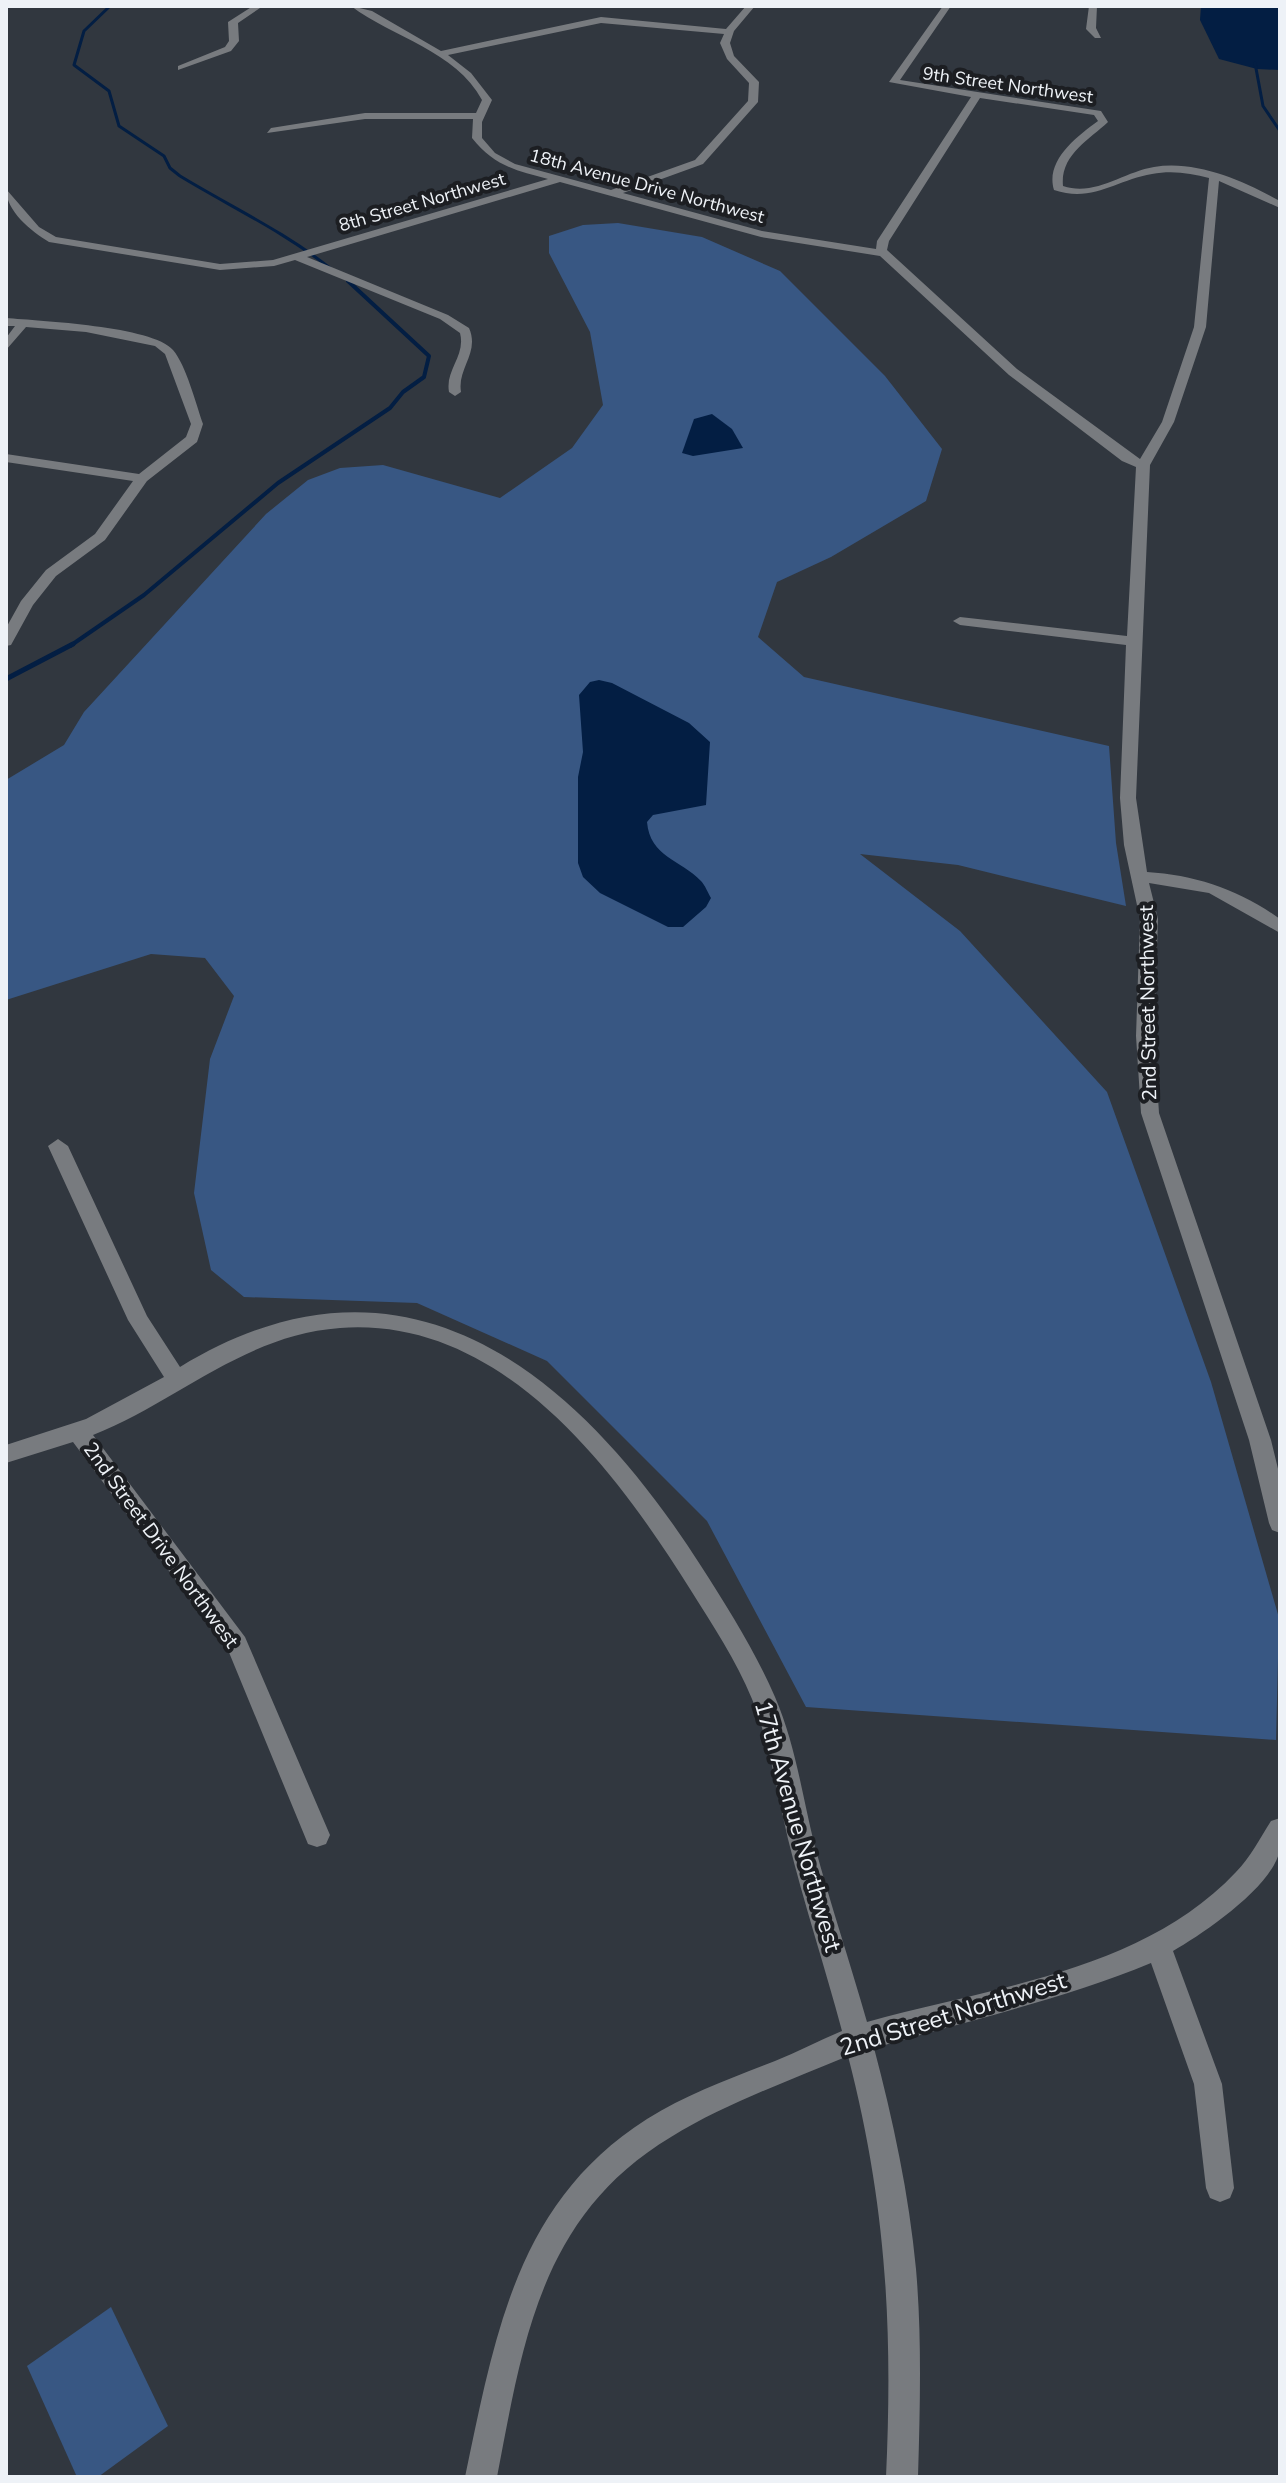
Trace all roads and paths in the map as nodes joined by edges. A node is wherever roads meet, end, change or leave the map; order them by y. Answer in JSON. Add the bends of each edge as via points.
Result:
{"nodes":[{"id":1,"x":259,"y":6,"type":"edge"},
{"id":2,"x":355,"y":6,"type":"edge"},
{"id":3,"x":751,"y":6,"type":"edge"},
{"id":4,"x":947,"y":6,"type":"edge"},
{"id":5,"x":1093,"y":6,"type":"edge"},
{"id":6,"x":729,"y":32,"type":"junction"},
{"id":7,"x":1098,"y":36,"type":"dead end"},
{"id":8,"x":439,"y":54,"type":"junction"},
{"id":9,"x":181,"y":68,"type":"dead end"},
{"id":10,"x":976,"y":96,"type":"junction"},
{"id":11,"x":480,"y":116,"type":"junction"},
{"id":12,"x":271,"y":131,"type":"dead end"},
{"id":13,"x":1214,"y":177,"type":"junction"},
{"id":14,"x":557,"y":180,"type":"junction"},
{"id":15,"x":6,"y":192,"type":"edge"},
{"id":16,"x":610,"y":194,"type":"junction"},
{"id":17,"x":1280,"y":205,"type":"edge"},
{"id":18,"x":883,"y":253,"type":"junction"},
{"id":19,"x":297,"y":257,"type":"junction"},
{"id":20,"x":6,"y":322,"type":"edge"},
{"id":21,"x":23,"y":323,"type":"junction"},
{"id":22,"x":6,"y":346,"type":"edge"},
{"id":23,"x":455,"y":392,"type":"dead end"},
{"id":24,"x":6,"y":458,"type":"edge"},
{"id":25,"x":1143,"y":465,"type":"junction"},
{"id":26,"x":142,"y":478,"type":"junction"},
{"id":27,"x":960,"y":621,"type":"dead end"},
{"id":28,"x":1133,"y":641,"type":"junction"},
{"id":29,"x":6,"y":642,"type":"edge"},
{"id":30,"x":1140,"y":877,"type":"junction"},
{"id":31,"x":1280,"y":927,"type":"edge"},
{"id":32,"x":58,"y":1146,"type":"dead end"},
{"id":33,"x":177,"y":1380,"type":"junction"},
{"id":34,"x":78,"y":1432,"type":"junction"},
{"id":35,"x":6,"y":1454,"type":"edge"},
{"id":36,"x":1280,"y":1523,"type":"edge"},
{"id":37,"x":1280,"y":1830,"type":"edge"},
{"id":38,"x":317,"y":1835,"type":"dead end"},
{"id":39,"x":1158,"y":1947,"type":"junction"},
{"id":40,"x":858,"y":2039,"type":"junction"},
{"id":41,"x":1220,"y":2188,"type":"dead end"},
{"id":42,"x":481,"y":2477,"type":"edge"},
{"id":43,"x":902,"y":2477,"type":"edge"}],
"edges":[{"from":1,"to":9,"type":"street","via":[[233,22],[234,41],[228,49]]},
{"from":2,"to":8,"type":"street","name":"18th Avenue Drive Northwest"},
{"from":3,"to":6,"type":"street"},
{"from":4,"to":10,"type":"street","name":"9th Street Northwest","via":[[893,80],[897,85]]},
{"from":5,"to":7,"type":"street","via":[[1091,29]]},
{"from":6,"to":8,"type":"street","via":[[601,20]]},
{"from":6,"to":16,"type":"street","via":[[727,51],[754,82],[753,102],[705,159]]},
{"from":8,"to":11,"type":"street","name":"18th Avenue Drive Northwest","via":[[485,89]]},
{"from":10,"to":13,"type":"street","name":"9th Street Northwest","via":[[1102,115],[1103,122],[1074,146],[1065,161],[1056,183],[1063,191],[1088,192],[1159,170]]},
{"from":10,"to":18,"type":"street","via":[[883,241]]},
{"from":11,"to":12,"type":"street","via":[[365,116]]},
{"from":11,"to":14,"type":"street","name":"18th Avenue Drive Northwest","via":[[477,138],[491,155]]},
{"from":13,"to":17,"type":"street"},
{"from":13,"to":25,"type":"street","via":[[1203,316],[1168,422]]},
{"from":14,"to":16,"type":"street","name":"18th Avenue Drive Northwest"},
{"from":14,"to":19,"type":"street","name":"8th Street Northwest"},
{"from":15,"to":19,"type":"street","name":"8th Street Northwest","via":[[41,234],[62,242],[235,268]]},
{"from":16,"to":18,"type":"street","name":"18th Avenue Drive Northwest","via":[[761,234]]},
{"from":18,"to":25,"type":"street","via":[[1013,372]]},
{"from":19,"to":23,"type":"street","via":[[457,324],[467,334],[469,351],[454,377]]},
{"from":20,"to":21,"type":"street"},
{"from":21,"to":22,"type":"street"},
{"from":21,"to":26,"type":"street","via":[[149,340],[170,353],[196,431]]},
{"from":24,"to":26,"type":"street"},
{"from":25,"to":28,"type":"street","name":"2nd Street Northwest"},
{"from":26,"to":29,"type":"street","via":[[106,531],[35,592]]},
{"from":27,"to":28,"type":"street"},
{"from":28,"to":30,"type":"street","name":"2nd Street Northwest","via":[[1128,798]]},
{"from":30,"to":31,"type":"street","via":[[1185,879],[1222,889]]},
{"from":30,"to":36,"type":"street","name":"2nd Street Northwest","via":[[1149,919],[1145,1036],[1150,1113],[1260,1440]]},
{"from":32,"to":33,"type":"street","via":[[138,1320]]},
{"from":33,"to":34,"type":"street","name":"17th Avenue Northwest"},
{"from":33,"to":40,"type":"street","name":"17th Avenue Northwest","via":[[223,1354],[284,1332],[331,1320],[383,1321],[461,1343],[498,1360],[560,1408],[660,1519],[758,1684],[783,1753],[798,1829]]},
{"from":34,"to":35,"type":"street","name":"17th Avenue Northwest"},
{"from":34,"to":38,"type":"street","name":"2nd Street Drive Northwest","via":[[237,1644]]},
{"from":37,"to":39,"type":"street","name":"2nd Street Northwest","via":[[1259,1863],[1216,1909]]},
{"from":39,"to":40,"type":"street","name":"2nd Street Northwest","via":[[1026,1994]]},
{"from":39,"to":41,"type":"street","via":[[1208,2084]]},
{"from":40,"to":42,"type":"street","name":"2nd Street Northwest","via":[[712,2097],[665,2122],[620,2153],[576,2199],[540,2254],[514,2319]]},
{"from":40,"to":43,"type":"street","name":"17th Avenue Northwest","via":[[885,2152],[898,2240],[906,2374]]}]}
